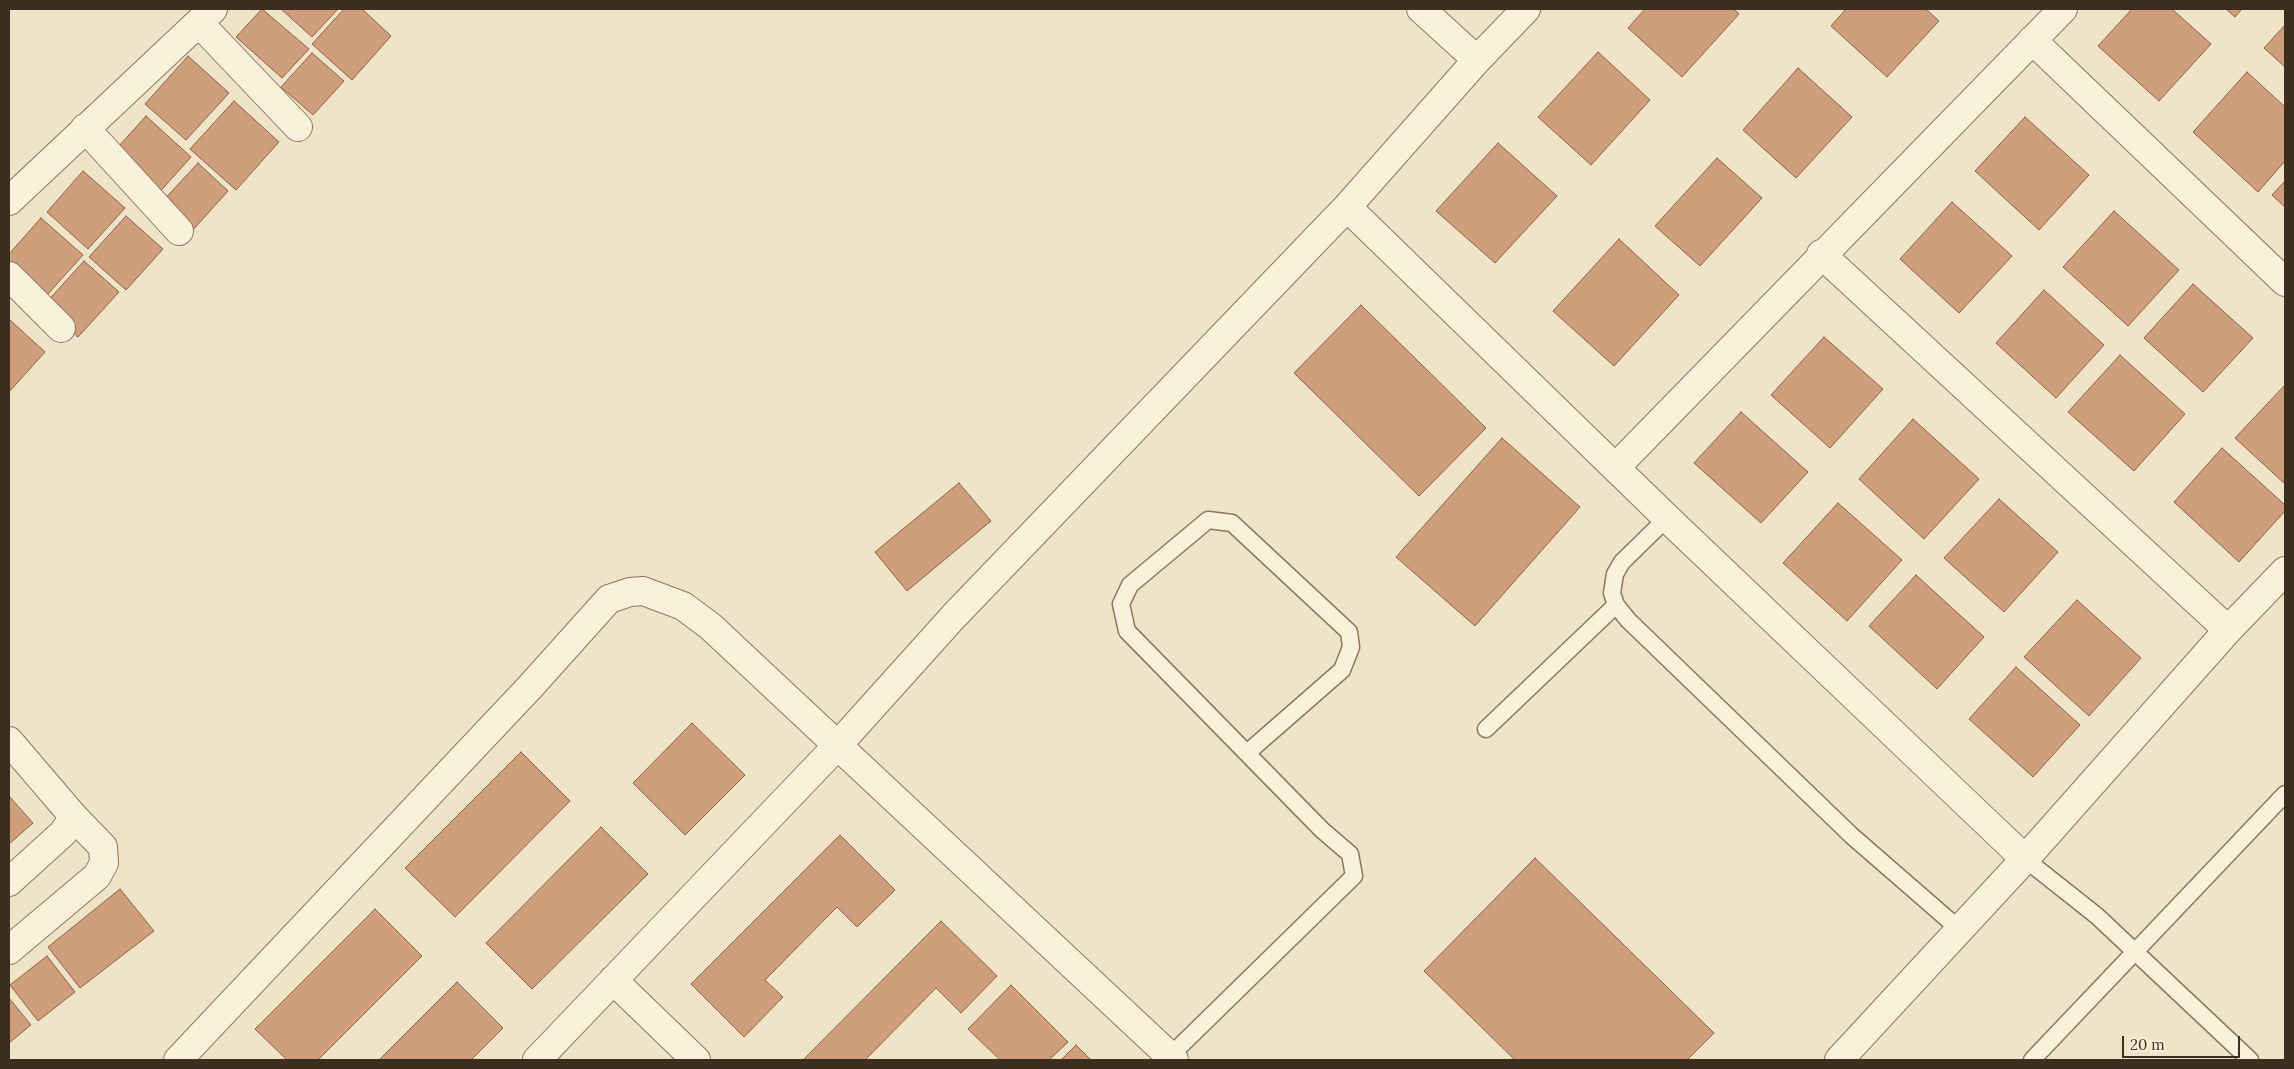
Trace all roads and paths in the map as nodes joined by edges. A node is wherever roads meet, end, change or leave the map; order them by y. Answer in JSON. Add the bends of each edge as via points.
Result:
{"nodes":[{"id":1,"x":1421,"y":9,"type":"edge"},
{"id":2,"x":1526,"y":9,"type":"edge"},
{"id":3,"x":2063,"y":9,"type":"edge"},
{"id":4,"x":206,"y":16,"type":"edge"},
{"id":5,"x":2032,"y":40,"type":"junction"},
{"id":6,"x":1476,"y":60,"type":"junction"},
{"id":7,"x":298,"y":127,"type":"dead end"},
{"id":8,"x":85,"y":128,"type":"junction"},
{"id":9,"x":9,"y":201,"type":"edge"},
{"id":10,"x":1347,"y":207,"type":"junction"},
{"id":11,"x":179,"y":231,"type":"dead end"},
{"id":12,"x":1821,"y":254,"type":"junction"},
{"id":13,"x":9,"y":276,"type":"edge"},
{"id":14,"x":2285,"y":282,"type":"edge"},
{"id":15,"x":61,"y":328,"type":"dead end"},
{"id":16,"x":1616,"y":467,"type":"junction"},
{"id":17,"x":1667,"y":518,"type":"junction"},
{"id":18,"x":2285,"y":571,"type":"edge"},
{"id":19,"x":1616,"y":605,"type":"junction"},
{"id":20,"x":2228,"y":630,"type":"junction"},
{"id":21,"x":1486,"y":730,"type":"dead end"},
{"id":22,"x":9,"y":741,"type":"edge"},
{"id":23,"x":837,"y":746,"type":"junction"},
{"id":24,"x":1247,"y":753,"type":"junction"},
{"id":25,"x":2285,"y":794,"type":"edge"},
{"id":26,"x":74,"y":817,"type":"junction"},
{"id":27,"x":2025,"y":859,"type":"junction"},
{"id":28,"x":9,"y":882,"type":"edge"},
{"id":29,"x":1958,"y":929,"type":"junction"},
{"id":30,"x":9,"y":950,"type":"edge"},
{"id":31,"x":2135,"y":952,"type":"junction"},
{"id":32,"x":613,"y":980,"type":"junction"},
{"id":33,"x":1172,"y":1058,"type":"edge"},
{"id":34,"x":178,"y":1060,"type":"edge"},
{"id":35,"x":537,"y":1060,"type":"edge"},
{"id":36,"x":696,"y":1060,"type":"edge"},
{"id":37,"x":1839,"y":1060,"type":"edge"},
{"id":38,"x":2032,"y":1060,"type":"edge"},
{"id":39,"x":2250,"y":1060,"type":"edge"}],
"edges":[{"from":1,"to":6,"type":"street"},
{"from":2,"to":6,"type":"street"},
{"from":3,"to":5,"type":"street"},
{"from":4,"to":7,"type":"street"},
{"from":4,"to":8,"type":"street"},
{"from":5,"to":12,"type":"street"},
{"from":5,"to":14,"type":"street"},
{"from":6,"to":10,"type":"street"},
{"from":8,"to":9,"type":"street"},
{"from":8,"to":11,"type":"street"},
{"from":10,"to":16,"type":"street"},
{"from":10,"to":23,"type":"street","via":[[954,616]]},
{"from":12,"to":16,"type":"street"},
{"from":12,"to":20,"type":"street"},
{"from":13,"to":15,"type":"street"},
{"from":16,"to":17,"type":"street"},
{"from":17,"to":19,"type":"lane","via":[[1614,574],[1612,592]]},
{"from":17,"to":27,"type":"street"},
{"from":18,"to":20,"type":"street"},
{"from":19,"to":21,"type":"lane"},
{"from":19,"to":29,"type":"lane","via":[[1852,836]]},
{"from":20,"to":27,"type":"street"},
{"from":22,"to":26,"type":"street"},
{"from":23,"to":32,"type":"street"},
{"from":23,"to":33,"type":"street"},
{"from":23,"to":34,"type":"street","via":[[710,626],[683,606],[643,591],[609,599]]},
{"from":24,"to":24,"type":"lane","via":[[1127,631],[1121,604],[1130,585],[1208,520],[1232,522],[1349,632],[1351,647],[1342,670]]},
{"from":24,"to":33,"type":"lane","via":[[1350,854],[1354,876]]},
{"from":25,"to":31,"type":"lane"},
{"from":26,"to":28,"type":"street","via":[[63,833]]},
{"from":26,"to":30,"type":"street","via":[[103,847],[104,863],[97,876]]},
{"from":27,"to":29,"type":"street"},
{"from":27,"to":31,"type":"lane","via":[[2098,916]]},
{"from":29,"to":37,"type":"street"},
{"from":31,"to":38,"type":"lane"},
{"from":31,"to":39,"type":"lane"},
{"from":32,"to":35,"type":"street"},
{"from":32,"to":36,"type":"street"}]}
